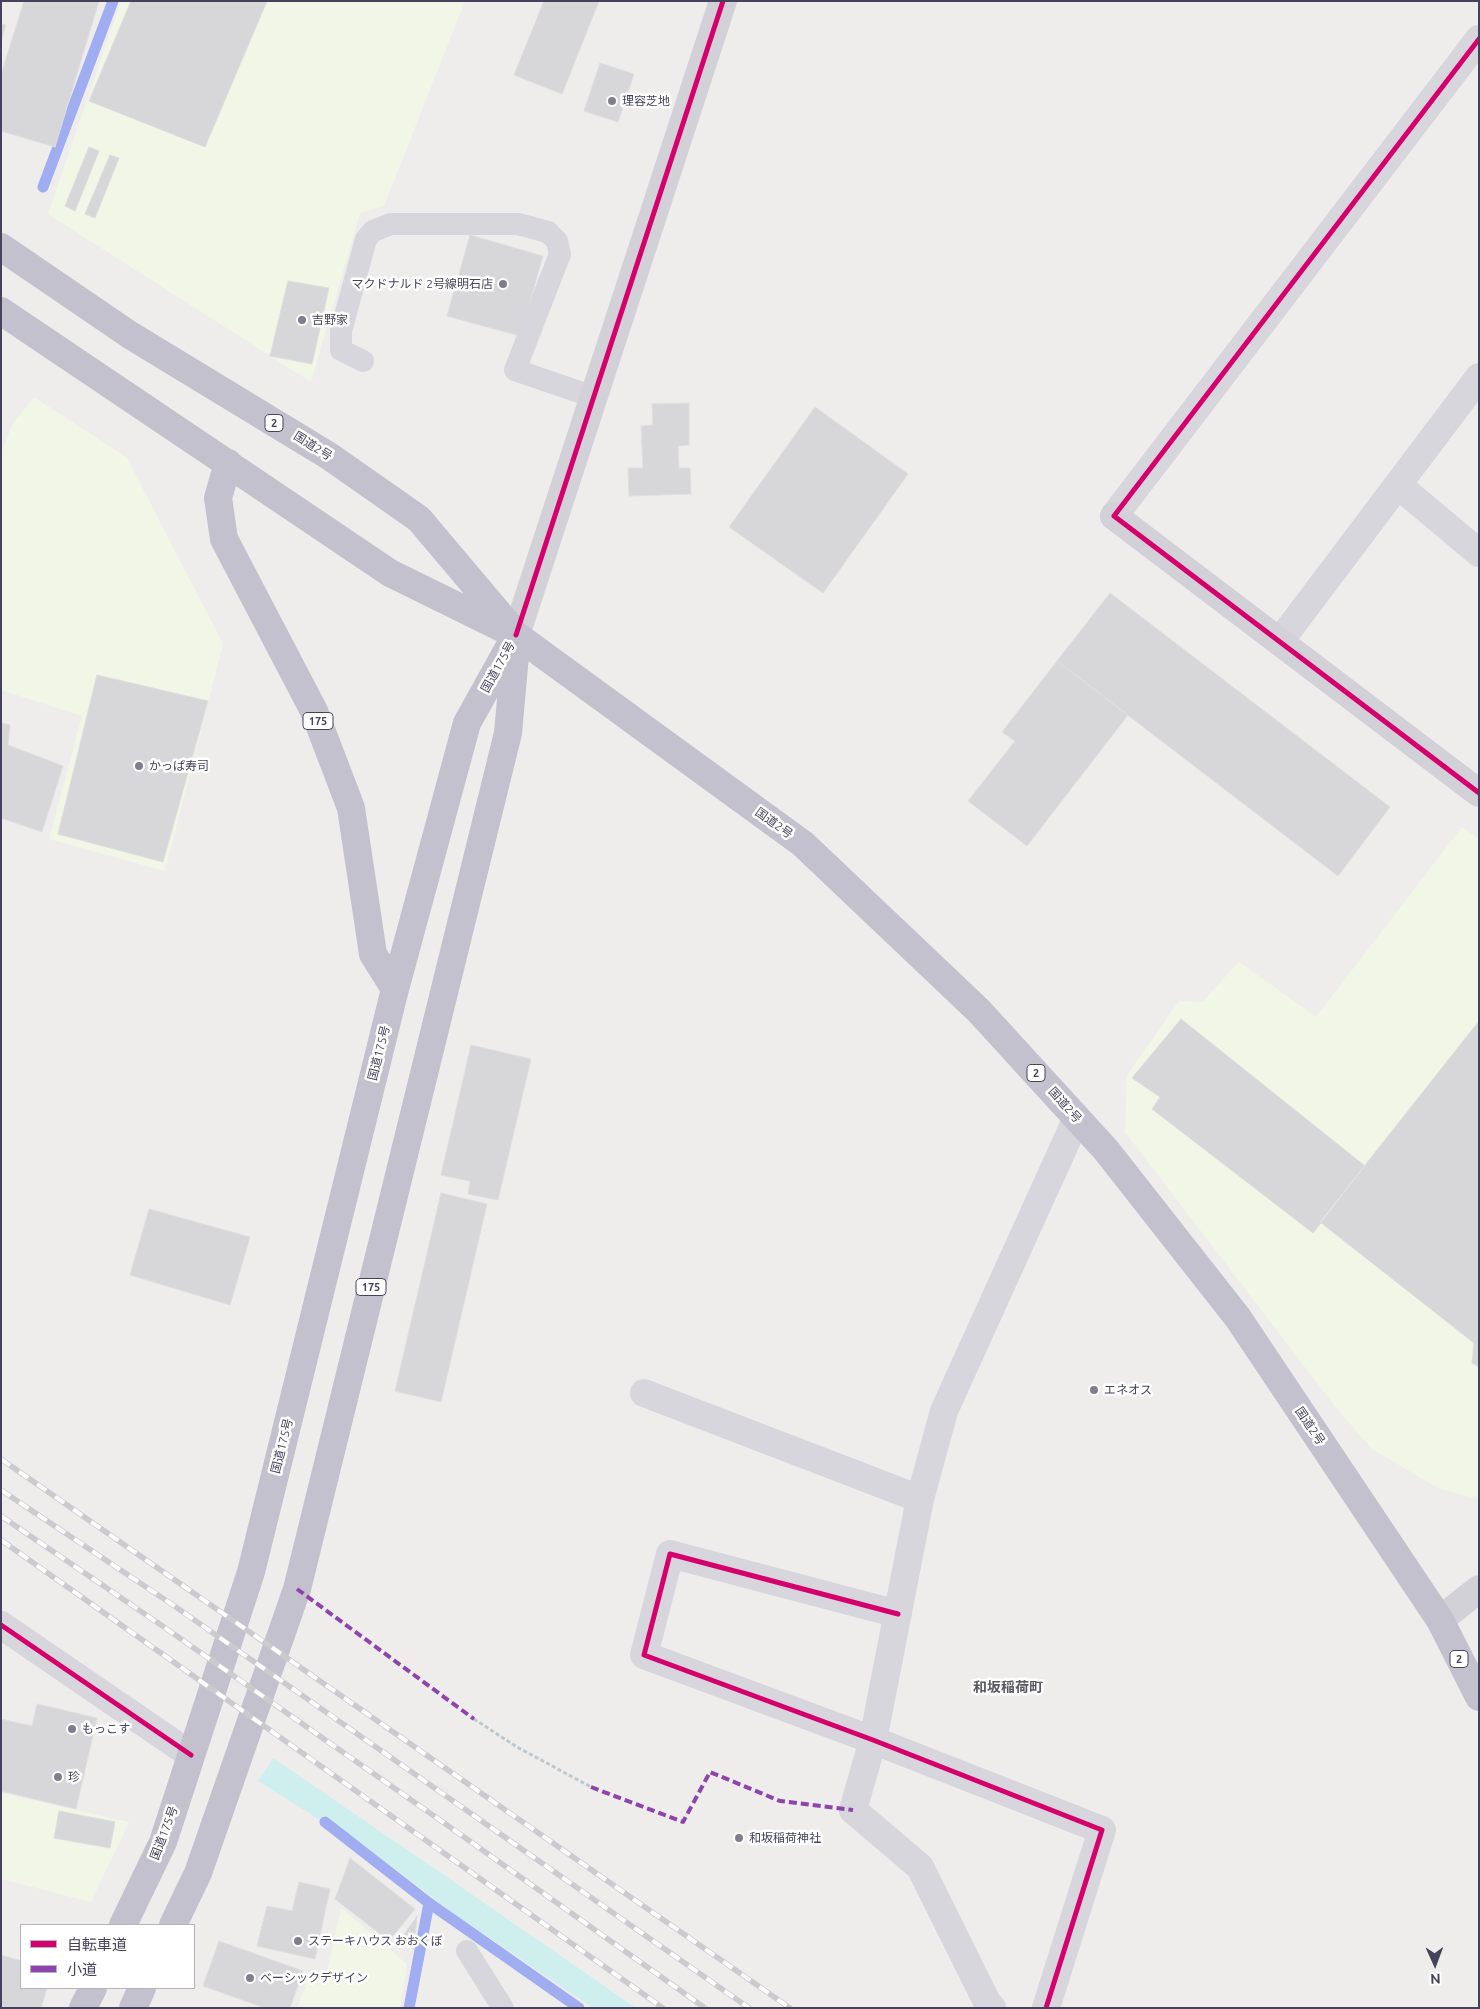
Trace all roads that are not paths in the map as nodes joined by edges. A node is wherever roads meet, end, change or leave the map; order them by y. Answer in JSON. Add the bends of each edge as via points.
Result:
{"nodes":[{"id":1,"x":723,"y":1,"type":"edge"},
{"id":2,"x":1479,"y":39,"type":"edge"},
{"id":3,"x":1,"y":247,"type":"edge"},
{"id":4,"x":1,"y":311,"type":"edge"},
{"id":5,"x":363,"y":361,"type":"dead end"},
{"id":6,"x":1479,"y":377,"type":"edge"},
{"id":7,"x":594,"y":397,"type":"junction"},
{"id":8,"x":228,"y":463,"type":"junction"},
{"id":9,"x":1398,"y":485,"type":"junction"},
{"id":10,"x":1479,"y":553,"type":"edge"},
{"id":11,"x":516,"y":635,"type":"junction"},
{"id":12,"x":1280,"y":642,"type":"junction"},
{"id":13,"x":1479,"y":793,"type":"edge"},
{"id":14,"x":395,"y":989,"type":"junction"},
{"id":15,"x":1077,"y":1118,"type":"junction"},
{"id":16,"x":644,"y":1393,"type":"dead end"},
{"id":17,"x":920,"y":1498,"type":"junction"},
{"id":18,"x":1479,"y":1589,"type":"edge"},
{"id":19,"x":898,"y":1614,"type":"junction"},
{"id":20,"x":1440,"y":1620,"type":"junction"},
{"id":21,"x":1,"y":1625,"type":"edge"},
{"id":22,"x":1479,"y":1697,"type":"edge"},
{"id":23,"x":873,"y":1740,"type":"junction"},
{"id":24,"x":191,"y":1755,"type":"junction"},
{"id":25,"x":123,"y":1924,"type":"edge"},
{"id":26,"x":173,"y":1924,"type":"edge"},
{"id":27,"x":468,"y":1950,"type":"dead end"},
{"id":28,"x":92,"y":1989,"type":"edge"},
{"id":29,"x":142,"y":1989,"type":"edge"},
{"id":30,"x":83,"y":2008,"type":"edge"},
{"id":31,"x":133,"y":2008,"type":"edge"},
{"id":32,"x":502,"y":2008,"type":"edge"},
{"id":33,"x":992,"y":2008,"type":"edge"},
{"id":34,"x":1046,"y":2008,"type":"edge"}],
"edges":[{"from":1,"to":7,"type":"street"},
{"from":2,"to":12,"type":"street","via":[[1114,516]]},
{"from":3,"to":11,"type":"highway","name":"国道2号","number":"2","via":[[130,334],[329,456],[419,519]]},
{"from":4,"to":8,"type":"highway","name":"国道2号","number":"2"},
{"from":5,"to":7,"type":"lane","via":[[341,350],[341,331],[366,239],[373,230],[391,224],[518,224],[548,232],[557,241],[560,254],[515,370]]},
{"from":6,"to":9,"type":"street"},
{"from":7,"to":11,"type":"street"},
{"from":8,"to":11,"type":"highway","name":"国道2号","number":"2","via":[[390,573]]},
{"from":8,"to":14,"type":"highway","number":"175","via":[[218,498],[224,539],[314,711],[348,799],[373,954]]},
{"from":9,"to":10,"type":"street"},
{"from":9,"to":12,"type":"street"},
{"from":11,"to":14,"type":"highway","name":"国道175号","via":[[467,723]]},
{"from":11,"to":15,"type":"highway","name":"国道2号","number":"2","via":[[803,844],[979,1011]]},
{"from":11,"to":26,"type":"highway","name":"国道175号","number":"175","via":[[508,733],[296,1589],[198,1873]]},
{"from":12,"to":13,"type":"street"},
{"from":14,"to":24,"type":"highway","name":"国道175号","via":[[251,1572]]},
{"from":15,"to":17,"type":"street","via":[[944,1411]]},
{"from":15,"to":20,"type":"highway","name":"国道2号","number":"2","via":[[1106,1150],[1238,1318]]},
{"from":16,"to":17,"type":"street"},
{"from":17,"to":19,"type":"street"},
{"from":18,"to":20,"type":"street"},
{"from":19,"to":23,"type":"street"},
{"from":19,"to":23,"type":"street","via":[[670,1554],[644,1655]]},
{"from":20,"to":22,"type":"highway","name":"国道2号","number":"2"},
{"from":21,"to":24,"type":"street"},
{"from":23,"to":33,"type":"street","via":[[853,1810],[920,1867]]},
{"from":23,"to":34,"type":"street","via":[[1102,1830]]},
{"from":24,"to":25,"type":"highway","name":"国道175号","via":[[163,1842]]},
{"from":27,"to":32,"type":"lane"},
{"from":28,"to":30,"type":"highway"},
{"from":29,"to":31,"type":"highway"}]}
